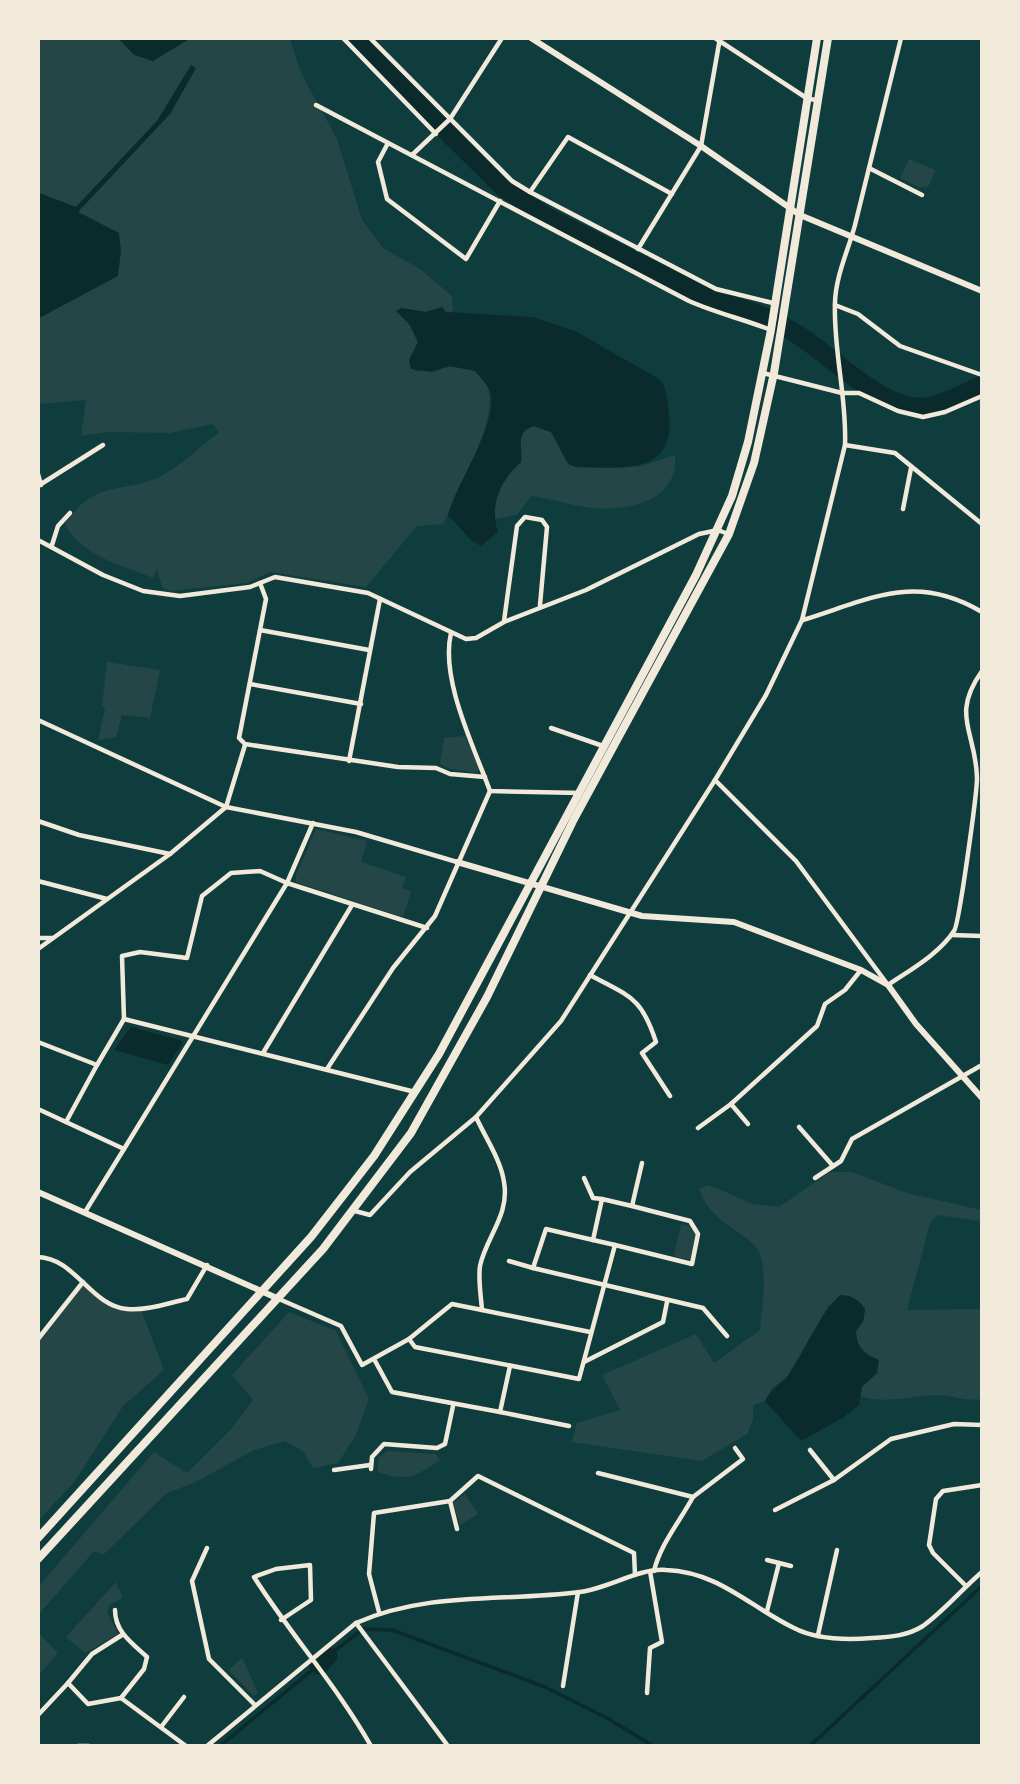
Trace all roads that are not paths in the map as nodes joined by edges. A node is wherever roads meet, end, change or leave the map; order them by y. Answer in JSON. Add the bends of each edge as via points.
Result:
{"nodes":[{"id":1,"x":343,"y":38,"type":"edge"},
{"id":2,"x":370,"y":38,"type":"edge"},
{"id":3,"x":502,"y":38,"type":"edge"},
{"id":4,"x":530,"y":38,"type":"edge"},
{"id":5,"x":817,"y":38,"type":"edge"},
{"id":6,"x":828,"y":38,"type":"edge"},
{"id":7,"x":901,"y":38,"type":"edge"},
{"id":8,"x":718,"y":39,"type":"edge"},
{"id":9,"x":808,"y":99,"type":"junction"},
{"id":10,"x":819,"y":100,"type":"junction"},
{"id":11,"x":316,"y":106,"type":"dead end"},
{"id":12,"x":448,"y":120,"type":"junction"},
{"id":13,"x":436,"y":134,"type":"junction"},
{"id":14,"x":388,"y":143,"type":"junction"},
{"id":15,"x":701,"y":146,"type":"junction"},
{"id":16,"x":412,"y":155,"type":"junction"},
{"id":17,"x":869,"y":168,"type":"junction"},
{"id":18,"x":530,"y":192,"type":"junction"},
{"id":19,"x":672,"y":194,"type":"junction"},
{"id":20,"x":922,"y":195,"type":"dead end"},
{"id":21,"x":500,"y":201,"type":"junction"},
{"id":22,"x":790,"y":207,"type":"junction"},
{"id":23,"x":800,"y":215,"type":"junction"},
{"id":24,"x":852,"y":235,"type":"junction"},
{"id":25,"x":638,"y":249,"type":"junction"},
{"id":26,"x":982,"y":291,"type":"edge"},
{"id":27,"x":835,"y":304,"type":"junction"},
{"id":28,"x":774,"y":307,"type":"junction"},
{"id":29,"x":784,"y":310,"type":"junction"},
{"id":30,"x":771,"y":327,"type":"junction"},
{"id":31,"x":763,"y":373,"type":"junction"},
{"id":32,"x":774,"y":373,"type":"junction"},
{"id":33,"x":979,"y":374,"type":"edge"},
{"id":34,"x":842,"y":393,"type":"junction"},
{"id":35,"x":982,"y":396,"type":"edge"},
{"id":36,"x":103,"y":445,"type":"dead end"},
{"id":37,"x":845,"y":445,"type":"junction"},
{"id":38,"x":911,"y":468,"type":"junction"},
{"id":39,"x":38,"y":474,"type":"edge"},
{"id":40,"x":40,"y":486,"type":"edge"},
{"id":41,"x":903,"y":509,"type":"dead end"},
{"id":42,"x":70,"y":513,"type":"dead end"},
{"id":43,"x":982,"y":524,"type":"edge"},
{"id":44,"x":718,"y":530,"type":"junction"},
{"id":45,"x":729,"y":534,"type":"junction"},
{"id":46,"x":38,"y":540,"type":"edge"},
{"id":47,"x":52,"y":545,"type":"junction"},
{"id":48,"x":260,"y":583,"type":"junction"},
{"id":49,"x":380,"y":599,"type":"junction"},
{"id":50,"x":540,"y":605,"type":"junction"},
{"id":51,"x":982,"y":612,"type":"edge"},
{"id":52,"x":802,"y":620,"type":"junction"},
{"id":53,"x":504,"y":622,"type":"junction"},
{"id":54,"x":260,"y":630,"type":"junction"},
{"id":55,"x":451,"y":633,"type":"junction"},
{"id":56,"x":369,"y":650,"type":"junction"},
{"id":57,"x":982,"y":671,"type":"edge"},
{"id":58,"x":250,"y":684,"type":"junction"},
{"id":59,"x":361,"y":704,"type":"junction"},
{"id":60,"x":38,"y":720,"type":"edge"},
{"id":61,"x":551,"y":728,"type":"dead end"},
{"id":62,"x":245,"y":744,"type":"junction"},
{"id":63,"x":604,"y":747,"type":"junction"},
{"id":64,"x":349,"y":761,"type":"junction"},
{"id":65,"x":485,"y":777,"type":"junction"},
{"id":66,"x":979,"y":779,"type":"edge"},
{"id":67,"x":715,"y":780,"type":"junction"},
{"id":68,"x":490,"y":791,"type":"junction"},
{"id":69,"x":578,"y":792,"type":"junction"},
{"id":70,"x":589,"y":794,"type":"junction"},
{"id":71,"x":226,"y":807,"type":"junction"},
{"id":72,"x":38,"y":821,"type":"edge"},
{"id":73,"x":313,"y":822,"type":"junction"},
{"id":74,"x":170,"y":854,"type":"junction"},
{"id":75,"x":457,"y":862,"type":"junction"},
{"id":76,"x":38,"y":881,"type":"edge"},
{"id":77,"x":287,"y":883,"type":"junction"},
{"id":78,"x":529,"y":884,"type":"junction"},
{"id":79,"x":542,"y":888,"type":"junction"},
{"id":80,"x":107,"y":898,"type":"junction"},
{"id":81,"x":352,"y":905,"type":"junction"},
{"id":82,"x":629,"y":912,"type":"junction"},
{"id":83,"x":426,"y":928,"type":"junction"},
{"id":84,"x":951,"y":935,"type":"junction"},
{"id":85,"x":982,"y":936,"type":"edge"},
{"id":86,"x":38,"y":938,"type":"edge"},
{"id":87,"x":53,"y":938,"type":"junction"},
{"id":88,"x":38,"y":949,"type":"edge"},
{"id":89,"x":861,"y":970,"type":"junction"},
{"id":90,"x":590,"y":975,"type":"junction"},
{"id":91,"x":888,"y":985,"type":"junction"},
{"id":92,"x":124,"y":1019,"type":"junction"},
{"id":93,"x":194,"y":1035,"type":"junction"},
{"id":94,"x":38,"y":1042,"type":"edge"},
{"id":95,"x":262,"y":1053,"type":"junction"},
{"id":96,"x":97,"y":1065,"type":"junction"},
{"id":97,"x":982,"y":1065,"type":"edge"},
{"id":98,"x":327,"y":1069,"type":"junction"},
{"id":99,"x":962,"y":1077,"type":"junction"},
{"id":100,"x":416,"y":1093,"type":"junction"},
{"id":101,"x":670,"y":1096,"type":"dead end"},
{"id":102,"x":982,"y":1098,"type":"edge"},
{"id":103,"x":730,"y":1104,"type":"junction"},
{"id":104,"x":38,"y":1109,"type":"edge"},
{"id":105,"x":475,"y":1117,"type":"junction"},
{"id":106,"x":66,"y":1122,"type":"junction"},
{"id":107,"x":748,"y":1124,"type":"dead end"},
{"id":108,"x":698,"y":1128,"type":"dead end"},
{"id":109,"x":799,"y":1128,"type":"dead end"},
{"id":110,"x":124,"y":1149,"type":"junction"},
{"id":111,"x":642,"y":1163,"type":"dead end"},
{"id":112,"x":832,"y":1166,"type":"junction"},
{"id":113,"x":584,"y":1178,"type":"dead end"},
{"id":114,"x":815,"y":1178,"type":"dead end"},
{"id":115,"x":38,"y":1192,"type":"edge"},
{"id":116,"x":602,"y":1199,"type":"junction"},
{"id":117,"x":632,"y":1206,"type":"junction"},
{"id":118,"x":355,"y":1211,"type":"junction"},
{"id":119,"x":85,"y":1213,"type":"junction"},
{"id":120,"x":593,"y":1240,"type":"junction"},
{"id":121,"x":615,"y":1245,"type":"junction"},
{"id":122,"x":38,"y":1257,"type":"edge"},
{"id":123,"x":509,"y":1261,"type":"dead end"},
{"id":124,"x":207,"y":1265,"type":"junction"},
{"id":125,"x":533,"y":1268,"type":"junction"},
{"id":126,"x":83,"y":1282,"type":"junction"},
{"id":127,"x":602,"y":1287,"type":"junction"},
{"id":128,"x":261,"y":1291,"type":"junction"},
{"id":129,"x":279,"y":1298,"type":"junction"},
{"id":130,"x":667,"y":1302,"type":"junction"},
{"id":131,"x":482,"y":1310,"type":"junction"},
{"id":132,"x":590,"y":1332,"type":"junction"},
{"id":133,"x":727,"y":1336,"type":"dead end"},
{"id":134,"x":38,"y":1339,"type":"edge"},
{"id":135,"x":409,"y":1339,"type":"junction"},
{"id":136,"x":374,"y":1359,"type":"junction"},
{"id":137,"x":583,"y":1363,"type":"junction"},
{"id":138,"x":510,"y":1366,"type":"junction"},
{"id":139,"x":453,"y":1406,"type":"junction"},
{"id":140,"x":500,"y":1412,"type":"junction"},
{"id":141,"x":982,"y":1425,"type":"edge"},
{"id":142,"x":569,"y":1426,"type":"dead end"},
{"id":143,"x":736,"y":1448,"type":"dead end"},
{"id":144,"x":810,"y":1450,"type":"dead end"},
{"id":145,"x":334,"y":1469,"type":"dead end"},
{"id":146,"x":598,"y":1473,"type":"dead end"},
{"id":147,"x":834,"y":1480,"type":"junction"},
{"id":148,"x":982,"y":1485,"type":"edge"},
{"id":149,"x":693,"y":1497,"type":"junction"},
{"id":150,"x":450,"y":1501,"type":"junction"},
{"id":151,"x":775,"y":1510,"type":"dead end"},
{"id":152,"x":457,"y":1529,"type":"dead end"},
{"id":153,"x":38,"y":1538,"type":"edge"},
{"id":154,"x":207,"y":1548,"type":"dead end"},
{"id":155,"x":837,"y":1550,"type":"dead end"},
{"id":156,"x":38,"y":1559,"type":"edge"},
{"id":157,"x":767,"y":1560,"type":"dead end"},
{"id":158,"x":779,"y":1563,"type":"junction"},
{"id":159,"x":791,"y":1566,"type":"dead end"},
{"id":160,"x":652,"y":1571,"type":"junction"},
{"id":161,"x":982,"y":1572,"type":"edge"},
{"id":162,"x":635,"y":1575,"type":"junction"},
{"id":163,"x":966,"y":1586,"type":"junction"},
{"id":164,"x":578,"y":1592,"type":"junction"},
{"id":165,"x":115,"y":1610,"type":"dead end"},
{"id":166,"x":767,"y":1611,"type":"junction"},
{"id":167,"x":379,"y":1612,"type":"junction"},
{"id":168,"x":281,"y":1620,"type":"junction"},
{"id":169,"x":356,"y":1623,"type":"junction"},
{"id":170,"x":122,"y":1635,"type":"junction"},
{"id":171,"x":818,"y":1635,"type":"junction"},
{"id":172,"x":311,"y":1660,"type":"junction"},
{"id":173,"x":68,"y":1683,"type":"junction"},
{"id":174,"x":563,"y":1686,"type":"dead end"},
{"id":175,"x":647,"y":1693,"type":"dead end"},
{"id":176,"x":184,"y":1697,"type":"dead end"},
{"id":177,"x":121,"y":1699,"type":"junction"},
{"id":178,"x":254,"y":1704,"type":"junction"},
{"id":179,"x":38,"y":1714,"type":"edge"},
{"id":180,"x":161,"y":1727,"type":"junction"},
{"id":181,"x":78,"y":1745,"type":"edge"},
{"id":182,"x":89,"y":1745,"type":"edge"},
{"id":183,"x":186,"y":1745,"type":"edge"},
{"id":184,"x":207,"y":1745,"type":"edge"},
{"id":185,"x":370,"y":1745,"type":"edge"},
{"id":186,"x":448,"y":1745,"type":"edge"}],
"edges":[{"from":1,"to":13,"type":"street"},
{"from":2,"to":12,"type":"street"},
{"from":3,"to":12,"type":"street"},
{"from":4,"to":15,"type":"street"},
{"from":5,"to":9,"type":"highway"},
{"from":6,"to":10,"type":"highway"},
{"from":7,"to":17,"type":"street"},
{"from":8,"to":9,"type":"street"},
{"from":8,"to":15,"type":"street"},
{"from":9,"to":10,"type":"street"},
{"from":9,"to":22,"type":"highway"},
{"from":10,"to":23,"type":"highway"},
{"from":11,"to":14,"type":"street"},
{"from":12,"to":13,"type":"street"},
{"from":12,"to":18,"type":"street","via":[[512,181]]},
{"from":13,"to":16,"type":"street"},
{"from":14,"to":16,"type":"street"},
{"from":14,"to":21,"type":"street","via":[[378,162],[387,199],[466,259]]},
{"from":15,"to":19,"type":"street"},
{"from":15,"to":22,"type":"street"},
{"from":16,"to":21,"type":"street"},
{"from":17,"to":20,"type":"street"},
{"from":17,"to":24,"type":"street"},
{"from":18,"to":19,"type":"street","via":[[568,137]]},
{"from":18,"to":25,"type":"street"},
{"from":19,"to":25,"type":"street"},
{"from":21,"to":30,"type":"street","via":[[722,316]]},
{"from":22,"to":23,"type":"street"},
{"from":22,"to":28,"type":"highway"},
{"from":23,"to":24,"type":"street"},
{"from":23,"to":29,"type":"highway"},
{"from":24,"to":26,"type":"street"},
{"from":24,"to":27,"type":"street"},
{"from":25,"to":28,"type":"street","via":[[716,289]]},
{"from":27,"to":33,"type":"street","via":[[858,314],[900,346]]},
{"from":27,"to":34,"type":"street"},
{"from":28,"to":29,"type":"street"},
{"from":28,"to":30,"type":"highway"},
{"from":29,"to":32,"type":"highway"},
{"from":30,"to":31,"type":"highway"},
{"from":31,"to":32,"type":"street"},
{"from":31,"to":44,"type":"highway","via":[[748,442]]},
{"from":32,"to":34,"type":"street"},
{"from":32,"to":45,"type":"highway","via":[[754,463]]},
{"from":34,"to":35,"type":"street","via":[[859,393],[923,417]]},
{"from":34,"to":37,"type":"street"},
{"from":36,"to":40,"type":"street"},
{"from":37,"to":38,"type":"street","via":[[895,453]]},
{"from":37,"to":52,"type":"street"},
{"from":38,"to":41,"type":"street"},
{"from":38,"to":43,"type":"street"},
{"from":39,"to":40,"type":"street"},
{"from":42,"to":47,"type":"street","via":[[58,526]]},
{"from":44,"to":45,"type":"street"},
{"from":44,"to":50,"type":"street","via":[[699,534],[586,590]]},
{"from":44,"to":63,"type":"highway"},
{"from":45,"to":70,"type":"highway"},
{"from":46,"to":47,"type":"street"},
{"from":47,"to":48,"type":"street","via":[[103,575],[143,591],[180,596]]},
{"from":48,"to":49,"type":"street","via":[[275,577]]},
{"from":48,"to":54,"type":"street","via":[[265,599]]},
{"from":49,"to":55,"type":"street"},
{"from":49,"to":56,"type":"street"},
{"from":50,"to":53,"type":"street"},
{"from":50,"to":53,"type":"street","via":[[547,527],[542,520],[525,517],[517,526]]},
{"from":51,"to":52,"type":"street","via":[[956,597],[923,589],[891,592]]},
{"from":52,"to":67,"type":"street","via":[[766,695]]},
{"from":53,"to":55,"type":"street","via":[[476,638]]},
{"from":54,"to":56,"type":"street"},
{"from":54,"to":58,"type":"street"},
{"from":55,"to":65,"type":"street","via":[[450,664],[470,742]]},
{"from":56,"to":59,"type":"street"},
{"from":57,"to":66,"type":"street","via":[[964,706]]},
{"from":58,"to":59,"type":"street"},
{"from":58,"to":62,"type":"street","via":[[239,738]]},
{"from":59,"to":64,"type":"street"},
{"from":60,"to":71,"type":"street"},
{"from":61,"to":63,"type":"street"},
{"from":62,"to":64,"type":"street"},
{"from":62,"to":71,"type":"street"},
{"from":63,"to":69,"type":"highway"},
{"from":64,"to":65,"type":"street"},
{"from":65,"to":68,"type":"street"},
{"from":66,"to":84,"type":"street","via":[[957,929]]},
{"from":67,"to":82,"type":"street"},
{"from":67,"to":91,"type":"street","via":[[796,861]]},
{"from":68,"to":69,"type":"street"},
{"from":68,"to":75,"type":"street"},
{"from":69,"to":70,"type":"street"},
{"from":69,"to":78,"type":"highway"},
{"from":70,"to":79,"type":"highway"},
{"from":71,"to":73,"type":"street"},
{"from":71,"to":74,"type":"street"},
{"from":72,"to":74,"type":"street","via":[[79,835]]},
{"from":73,"to":75,"type":"street"},
{"from":73,"to":77,"type":"street"},
{"from":74,"to":80,"type":"street"},
{"from":75,"to":78,"type":"street"},
{"from":75,"to":83,"type":"street"},
{"from":76,"to":80,"type":"street"},
{"from":77,"to":81,"type":"street"},
{"from":77,"to":92,"type":"street","via":[[260,871],[231,873],[202,896],[187,958],[140,952],[122,956]]},
{"from":77,"to":93,"type":"street"},
{"from":78,"to":79,"type":"street"},
{"from":78,"to":100,"type":"highway"},
{"from":79,"to":82,"type":"street"},
{"from":79,"to":118,"type":"highway","via":[[433,1097]]},
{"from":80,"to":87,"type":"street"},
{"from":81,"to":83,"type":"street"},
{"from":81,"to":95,"type":"street"},
{"from":82,"to":89,"type":"street","via":[[734,922]]},
{"from":82,"to":90,"type":"street"},
{"from":83,"to":98,"type":"street","via":[[393,968]]},
{"from":84,"to":85,"type":"street"},
{"from":84,"to":91,"type":"street"},
{"from":86,"to":87,"type":"street"},
{"from":87,"to":88,"type":"street"},
{"from":89,"to":91,"type":"street"},
{"from":89,"to":103,"type":"street","via":[[845,990],[825,1004],[817,1026]]},
{"from":90,"to":101,"type":"street","via":[[646,1011],[656,1042],[642,1053]]},
{"from":90,"to":105,"type":"street","via":[[561,1021]]},
{"from":91,"to":99,"type":"street"},
{"from":92,"to":93,"type":"street"},
{"from":92,"to":96,"type":"street"},
{"from":93,"to":95,"type":"street"},
{"from":93,"to":110,"type":"street"},
{"from":94,"to":96,"type":"street"},
{"from":95,"to":98,"type":"street"},
{"from":96,"to":106,"type":"street"},
{"from":97,"to":99,"type":"street"},
{"from":98,"to":100,"type":"street"},
{"from":99,"to":102,"type":"street"},
{"from":99,"to":112,"type":"street","via":[[852,1139],[847,1154]]},
{"from":100,"to":128,"type":"highway","via":[[324,1221]]},
{"from":103,"to":107,"type":"street"},
{"from":103,"to":108,"type":"street"},
{"from":104,"to":106,"type":"street"},
{"from":105,"to":118,"type":"street","via":[[410,1172],[370,1215]]},
{"from":105,"to":131,"type":"street","via":[[498,1163],[505,1201],[480,1266]]},
{"from":106,"to":110,"type":"street"},
{"from":109,"to":112,"type":"street"},
{"from":110,"to":119,"type":"street"},
{"from":111,"to":117,"type":"street"},
{"from":112,"to":114,"type":"street"},
{"from":113,"to":116,"type":"street","via":[[593,1198]]},
{"from":115,"to":119,"type":"street"},
{"from":116,"to":117,"type":"street"},
{"from":116,"to":120,"type":"street"},
{"from":117,"to":121,"type":"street","via":[[690,1221],[698,1234],[692,1264]]},
{"from":118,"to":129,"type":"highway"},
{"from":119,"to":124,"type":"street"},
{"from":120,"to":121,"type":"street"},
{"from":120,"to":125,"type":"street","via":[[546,1229]]},
{"from":121,"to":127,"type":"street"},
{"from":122,"to":126,"type":"street","via":[[61,1263]]},
{"from":123,"to":125,"type":"street"},
{"from":124,"to":126,"type":"street","via":[[187,1299],[147,1308],[125,1310]]},
{"from":124,"to":128,"type":"street"},
{"from":125,"to":127,"type":"street"},
{"from":126,"to":134,"type":"street"},
{"from":127,"to":130,"type":"street"},
{"from":127,"to":132,"type":"street"},
{"from":128,"to":129,"type":"street"},
{"from":128,"to":153,"type":"highway"},
{"from":129,"to":136,"type":"street","via":[[341,1326],[362,1365]]},
{"from":129,"to":156,"type":"highway"},
{"from":130,"to":133,"type":"street","via":[[703,1308]]},
{"from":130,"to":137,"type":"street","via":[[663,1322]]},
{"from":131,"to":132,"type":"street"},
{"from":131,"to":135,"type":"street","via":[[452,1304]]},
{"from":132,"to":137,"type":"street"},
{"from":135,"to":136,"type":"street"},
{"from":135,"to":138,"type":"street","via":[[415,1347]]},
{"from":136,"to":139,"type":"street","via":[[392,1392]]},
{"from":137,"to":138,"type":"street","via":[[579,1379]]},
{"from":138,"to":140,"type":"street"},
{"from":139,"to":140,"type":"street"},
{"from":139,"to":145,"type":"street","via":[[445,1444],[437,1448],[384,1444],[372,1457],[371,1467]]},
{"from":140,"to":142,"type":"street"},
{"from":141,"to":147,"type":"street","via":[[954,1424],[891,1439]]},
{"from":143,"to":149,"type":"street","via":[[743,1459]]},
{"from":144,"to":147,"type":"street"},
{"from":146,"to":149,"type":"street"},
{"from":147,"to":151,"type":"street"},
{"from":148,"to":163,"type":"street","via":[[943,1491],[936,1499],[929,1545]]},
{"from":149,"to":160,"type":"street"},
{"from":150,"to":152,"type":"street"},
{"from":150,"to":162,"type":"street","via":[[478,1476],[634,1552]]},
{"from":150,"to":167,"type":"street","via":[[374,1513],[369,1574]]},
{"from":154,"to":178,"type":"street","via":[[192,1581],[209,1659]]},
{"from":155,"to":171,"type":"street"},
{"from":157,"to":158,"type":"street"},
{"from":158,"to":159,"type":"street"},
{"from":158,"to":166,"type":"street"},
{"from":160,"to":162,"type":"street"},
{"from":160,"to":166,"type":"street","via":[[701,1575]]},
{"from":160,"to":175,"type":"street","via":[[662,1642],[650,1648]]},
{"from":161,"to":163,"type":"street"},
{"from":162,"to":164,"type":"street","via":[[611,1586]]},
{"from":163,"to":171,"type":"street","via":[[924,1625],[907,1634],[847,1640]]},
{"from":164,"to":167,"type":"street","via":[[433,1600]]},
{"from":164,"to":174,"type":"street"},
{"from":165,"to":170,"type":"street"},
{"from":166,"to":171,"type":"street","via":[[795,1629]]},
{"from":167,"to":169,"type":"street"},
{"from":168,"to":168,"type":"street","via":[[311,1600],[310,1565],[254,1577]]},
{"from":168,"to":172,"type":"street"},
{"from":169,"to":172,"type":"street"},
{"from":169,"to":186,"type":"street"},
{"from":170,"to":173,"type":"street","via":[[92,1654]]},
{"from":170,"to":177,"type":"street","via":[[146,1657],[144,1669]]},
{"from":172,"to":178,"type":"street"},
{"from":172,"to":185,"type":"street"},
{"from":173,"to":177,"type":"street","via":[[88,1704]]},
{"from":173,"to":179,"type":"street"},
{"from":176,"to":180,"type":"street"},
{"from":177,"to":180,"type":"street"},
{"from":178,"to":184,"type":"street"},
{"from":180,"to":183,"type":"street"},
{"from":181,"to":182,"type":"street"}]}
